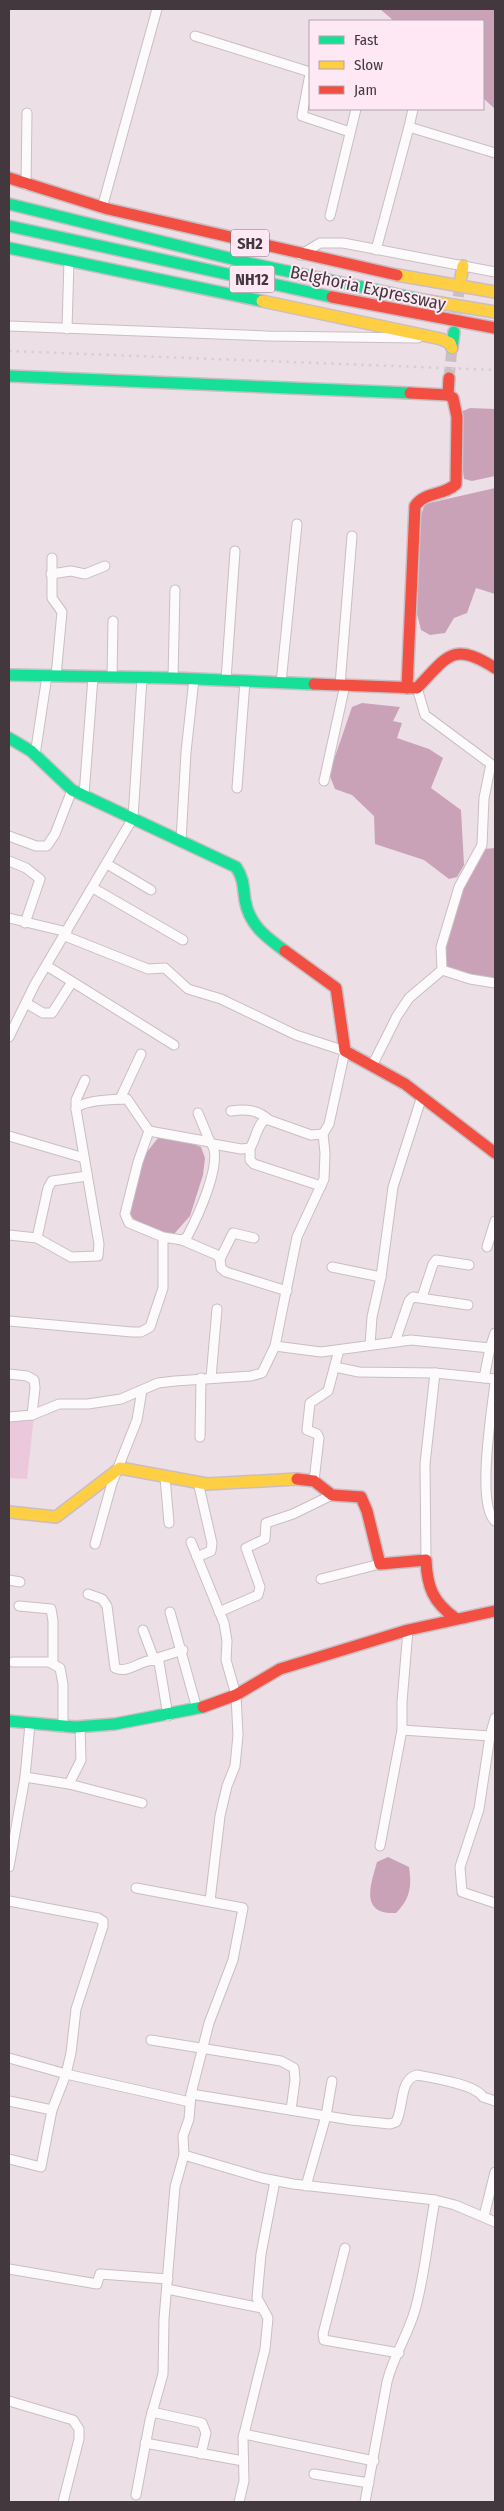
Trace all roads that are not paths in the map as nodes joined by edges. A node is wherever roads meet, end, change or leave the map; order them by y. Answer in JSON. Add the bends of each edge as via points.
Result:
{"nodes":[{"id":1,"x":157,"y":9,"type":"edge"},
{"id":2,"x":195,"y":36,"type":"dead end"},
{"id":3,"x":309,"y":73,"type":"edge"},
{"id":4,"x":309,"y":78,"type":"edge"},
{"id":5,"x":356,"y":110,"type":"edge"},
{"id":6,"x":413,"y":110,"type":"edge"},
{"id":7,"x":27,"y":114,"type":"dead end"},
{"id":8,"x":409,"y":127,"type":"junction"},
{"id":9,"x":350,"y":132,"type":"junction"},
{"id":10,"x":495,"y":153,"type":"edge"},
{"id":11,"x":9,"y":178,"type":"edge"},
{"id":12,"x":26,"y":185,"type":"junction"},
{"id":13,"x":9,"y":204,"type":"edge"},
{"id":14,"x":102,"y":208,"type":"junction"},
{"id":15,"x":330,"y":216,"type":"dead end"},
{"id":16,"x":9,"y":226,"type":"edge"},
{"id":17,"x":9,"y":248,"type":"edge"},
{"id":18,"x":376,"y":250,"type":"junction"},
{"id":19,"x":300,"y":255,"type":"junction"},
{"id":20,"x":69,"y":260,"type":"junction"},
{"id":21,"x":495,"y":272,"type":"edge"},
{"id":22,"x":495,"y":292,"type":"edge"},
{"id":23,"x":495,"y":312,"type":"edge"},
{"id":24,"x":9,"y":326,"type":"edge"},
{"id":25,"x":495,"y":328,"type":"edge"},
{"id":26,"x":67,"y":329,"type":"junction"},
{"id":27,"x":454,"y":332,"type":"dead end"},
{"id":28,"x":435,"y":338,"type":"junction"},
{"id":29,"x":9,"y":376,"type":"edge"},
{"id":30,"x":449,"y":378,"type":"tunnel mouth"},
{"id":31,"x":448,"y":395,"type":"junction"},
{"id":32,"x":297,"y":524,"type":"dead end"},
{"id":33,"x":352,"y":536,"type":"dead end"},
{"id":34,"x":235,"y":551,"type":"dead end"},
{"id":35,"x":52,"y":558,"type":"dead end"},
{"id":36,"x":105,"y":566,"type":"dead end"},
{"id":37,"x":52,"y":574,"type":"junction"},
{"id":38,"x":175,"y":590,"type":"dead end"},
{"id":39,"x":113,"y":621,"type":"dead end"},
{"id":40,"x":495,"y":668,"type":"edge"},
{"id":41,"x":9,"y":675,"type":"edge"},
{"id":42,"x":51,"y":676,"type":"junction"},
{"id":43,"x":93,"y":677,"type":"junction"},
{"id":44,"x":112,"y":677,"type":"junction"},
{"id":45,"x":142,"y":678,"type":"junction"},
{"id":46,"x":173,"y":678,"type":"junction"},
{"id":47,"x":194,"y":680,"type":"junction"},
{"id":48,"x":226,"y":680,"type":"junction"},
{"id":49,"x":244,"y":681,"type":"junction"},
{"id":50,"x":281,"y":683,"type":"junction"},
{"id":51,"x":342,"y":685,"type":"junction"},
{"id":52,"x":412,"y":688,"type":"junction"},
{"id":53,"x":9,"y":738,"type":"edge"},
{"id":54,"x":35,"y":755,"type":"junction"},
{"id":55,"x":493,"y":762,"type":"edge"},
{"id":56,"x":324,"y":781,"type":"dead end"},
{"id":57,"x":237,"y":788,"type":"dead end"},
{"id":58,"x":72,"y":790,"type":"junction"},
{"id":59,"x":84,"y":795,"type":"junction"},
{"id":60,"x":134,"y":818,"type":"junction"},
{"id":61,"x":9,"y":836,"type":"edge"},
{"id":62,"x":181,"y":841,"type":"junction"},
{"id":63,"x":9,"y":861,"type":"edge"},
{"id":64,"x":107,"y":864,"type":"junction"},
{"id":65,"x":93,"y":888,"type":"junction"},
{"id":66,"x":150,"y":890,"type":"dead end"},
{"id":67,"x":9,"y":918,"type":"edge"},
{"id":68,"x":25,"y":923,"type":"junction"},
{"id":69,"x":66,"y":934,"type":"junction"},
{"id":70,"x":183,"y":940,"type":"dead end"},
{"id":71,"x":47,"y":966,"type":"junction"},
{"id":72,"x":442,"y":970,"type":"junction"},
{"id":73,"x":72,"y":982,"type":"junction"},
{"id":74,"x":495,"y":983,"type":"edge"},
{"id":75,"x":26,"y":1003,"type":"junction"},
{"id":76,"x":9,"y":1037,"type":"edge"},
{"id":77,"x":174,"y":1045,"type":"dead end"},
{"id":78,"x":345,"y":1051,"type":"junction"},
{"id":79,"x":141,"y":1054,"type":"dead end"},
{"id":80,"x":373,"y":1064,"type":"junction"},
{"id":81,"x":85,"y":1080,"type":"dead end"},
{"id":82,"x":422,"y":1096,"type":"junction"},
{"id":83,"x":120,"y":1099,"type":"junction"},
{"id":84,"x":76,"y":1108,"type":"junction"},
{"id":85,"x":230,"y":1111,"type":"dead end"},
{"id":86,"x":198,"y":1113,"type":"dead end"},
{"id":87,"x":269,"y":1120,"type":"junction"},
{"id":88,"x":150,"y":1131,"type":"junction"},
{"id":89,"x":323,"y":1134,"type":"junction"},
{"id":90,"x":9,"y":1136,"type":"edge"},
{"id":91,"x":212,"y":1143,"type":"junction"},
{"id":92,"x":250,"y":1148,"type":"junction"},
{"id":93,"x":495,"y":1154,"type":"edge"},
{"id":94,"x":84,"y":1158,"type":"junction"},
{"id":95,"x":87,"y":1176,"type":"junction"},
{"id":96,"x":321,"y":1186,"type":"junction"},
{"id":97,"x":495,"y":1222,"type":"edge"},
{"id":98,"x":9,"y":1235,"type":"edge"},
{"id":99,"x":164,"y":1237,"type":"junction"},
{"id":100,"x":38,"y":1238,"type":"junction"},
{"id":101,"x":254,"y":1238,"type":"dead end"},
{"id":102,"x":182,"y":1240,"type":"junction"},
{"id":103,"x":487,"y":1247,"type":"dead end"},
{"id":104,"x":220,"y":1259,"type":"junction"},
{"id":105,"x":469,"y":1265,"type":"dead end"},
{"id":106,"x":332,"y":1267,"type":"dead end"},
{"id":107,"x":381,"y":1277,"type":"junction"},
{"id":108,"x":287,"y":1291,"type":"junction"},
{"id":109,"x":422,"y":1297,"type":"junction"},
{"id":110,"x":468,"y":1305,"type":"dead end"},
{"id":111,"x":217,"y":1309,"type":"dead end"},
{"id":112,"x":9,"y":1321,"type":"edge"},
{"id":113,"x":495,"y":1333,"type":"edge"},
{"id":114,"x":395,"y":1342,"type":"junction"},
{"id":115,"x":370,"y":1345,"type":"junction"},
{"id":116,"x":275,"y":1346,"type":"junction"},
{"id":117,"x":490,"y":1348,"type":"junction"},
{"id":118,"x":339,"y":1350,"type":"junction"},
{"id":119,"x":335,"y":1368,"type":"junction"},
{"id":120,"x":435,"y":1373,"type":"junction"},
{"id":121,"x":9,"y":1374,"type":"edge"},
{"id":122,"x":206,"y":1378,"type":"junction"},
{"id":123,"x":484,"y":1378,"type":"junction"},
{"id":124,"x":495,"y":1379,"type":"edge"},
{"id":125,"x":495,"y":1383,"type":"edge"},
{"id":126,"x":142,"y":1390,"type":"junction"},
{"id":127,"x":32,"y":1415,"type":"junction"},
{"id":128,"x":9,"y":1417,"type":"edge"},
{"id":129,"x":200,"y":1437,"type":"dead end"},
{"id":130,"x":120,"y":1468,"type":"junction"},
{"id":131,"x":165,"y":1477,"type":"junction"},
{"id":132,"x":198,"y":1482,"type":"junction"},
{"id":133,"x":314,"y":1482,"type":"junction"},
{"id":134,"x":332,"y":1495,"type":"junction"},
{"id":135,"x":9,"y":1512,"type":"edge"},
{"id":136,"x":495,"y":1521,"type":"edge"},
{"id":137,"x":169,"y":1523,"type":"dead end"},
{"id":138,"x":191,"y":1542,"type":"dead end"},
{"id":139,"x":95,"y":1544,"type":"dead end"},
{"id":140,"x":196,"y":1557,"type":"junction"},
{"id":141,"x":426,"y":1560,"type":"junction"},
{"id":142,"x":380,"y":1564,"type":"junction"},
{"id":143,"x":321,"y":1579,"type":"dead end"},
{"id":144,"x":9,"y":1580,"type":"edge"},
{"id":145,"x":20,"y":1582,"type":"dead end"},
{"id":146,"x":88,"y":1594,"type":"dead end"},
{"id":147,"x":19,"y":1606,"type":"dead end"},
{"id":148,"x":495,"y":1611,"type":"edge"},
{"id":149,"x":170,"y":1612,"type":"dead end"},
{"id":150,"x":219,"y":1612,"type":"junction"},
{"id":151,"x":456,"y":1618,"type":"junction"},
{"id":152,"x":143,"y":1630,"type":"dead end"},
{"id":153,"x":408,"y":1630,"type":"junction"},
{"id":154,"x":182,"y":1650,"type":"junction"},
{"id":155,"x":154,"y":1660,"type":"junction"},
{"id":156,"x":13,"y":1662,"type":"dead end"},
{"id":157,"x":53,"y":1663,"type":"junction"},
{"id":158,"x":236,"y":1695,"type":"junction"},
{"id":159,"x":197,"y":1709,"type":"junction"},
{"id":160,"x":168,"y":1716,"type":"junction"},
{"id":161,"x":495,"y":1718,"type":"edge"},
{"id":162,"x":9,"y":1721,"type":"edge"},
{"id":163,"x":30,"y":1724,"type":"junction"},
{"id":164,"x":80,"y":1726,"type":"junction"},
{"id":165,"x":63,"y":1727,"type":"junction"},
{"id":166,"x":402,"y":1730,"type":"junction"},
{"id":167,"x":490,"y":1736,"type":"junction"},
{"id":168,"x":25,"y":1777,"type":"junction"},
{"id":169,"x":69,"y":1784,"type":"junction"},
{"id":170,"x":142,"y":1803,"type":"dead end"},
{"id":171,"x":380,"y":1846,"type":"dead end"},
{"id":172,"x":9,"y":1867,"type":"edge"},
{"id":173,"x":136,"y":1888,"type":"dead end"},
{"id":174,"x":9,"y":1901,"type":"edge"},
{"id":175,"x":210,"y":1901,"type":"junction"},
{"id":176,"x":495,"y":1903,"type":"edge"},
{"id":177,"x":151,"y":2040,"type":"dead end"},
{"id":178,"x":203,"y":2050,"type":"junction"},
{"id":179,"x":9,"y":2058,"type":"edge"},
{"id":180,"x":66,"y":2074,"type":"junction"},
{"id":181,"x":332,"y":2081,"type":"dead end"},
{"id":182,"x":190,"y":2098,"type":"junction"},
{"id":183,"x":495,"y":2101,"type":"edge"},
{"id":184,"x":9,"y":2102,"type":"edge"},
{"id":185,"x":52,"y":2110,"type":"junction"},
{"id":186,"x":291,"y":2110,"type":"junction"},
{"id":187,"x":326,"y":2116,"type":"junction"},
{"id":188,"x":184,"y":2155,"type":"junction"},
{"id":189,"x":9,"y":2159,"type":"edge"},
{"id":190,"x":495,"y":2172,"type":"edge"},
{"id":191,"x":276,"y":2181,"type":"junction"},
{"id":192,"x":306,"y":2186,"type":"junction"},
{"id":193,"x":435,"y":2200,"type":"junction"},
{"id":194,"x":484,"y":2216,"type":"junction"},
{"id":195,"x":495,"y":2222,"type":"edge"},
{"id":196,"x":345,"y":2248,"type":"dead end"},
{"id":197,"x":9,"y":2269,"type":"edge"},
{"id":198,"x":168,"y":2284,"type":"junction"},
{"id":199,"x":262,"y":2308,"type":"junction"},
{"id":200,"x":399,"y":2353,"type":"junction"},
{"id":201,"x":9,"y":2401,"type":"edge"},
{"id":202,"x":152,"y":2412,"type":"junction"},
{"id":203,"x":244,"y":2434,"type":"junction"},
{"id":204,"x":146,"y":2443,"type":"junction"},
{"id":205,"x":201,"y":2454,"type":"junction"},
{"id":206,"x":374,"y":2461,"type":"junction"},
{"id":207,"x":243,"y":2462,"type":"junction"},
{"id":208,"x":314,"y":2474,"type":"dead end"},
{"id":209,"x":369,"y":2483,"type":"junction"},
{"id":210,"x":136,"y":2495,"type":"dead end"},
{"id":211,"x":62,"y":2502,"type":"edge"},
{"id":212,"x":240,"y":2502,"type":"edge"},
{"id":213,"x":365,"y":2502,"type":"edge"}],
"edges":[{"from":1,"to":14,"type":"street"},
{"from":2,"to":3,"type":"street"},
{"from":4,"to":9,"type":"street","via":[[302,116]]},
{"from":5,"to":9,"type":"street"},
{"from":6,"to":8,"type":"street"},
{"from":7,"to":12,"type":"street"},
{"from":8,"to":10,"type":"street"},
{"from":8,"to":18,"type":"street"},
{"from":9,"to":15,"type":"street"},
{"from":11,"to":12,"type":"main road","number":"SH2"},
{"from":12,"to":14,"type":"main road","number":"SH2"},
{"from":13,"to":23,"type":"main road","name":"Belghoria Expressway","number":"NH12","via":[[287,272],[415,300]]},
{"from":14,"to":19,"type":"main road","number":"SH2"},
{"from":16,"to":25,"type":"main road","name":"Belghoria Expressway","number":"NH12","via":[[66,236],[388,310]]},
{"from":17,"to":20,"type":"main road"},
{"from":18,"to":19,"type":"street","via":[[343,243],[320,243]]},
{"from":18,"to":21,"type":"street","via":[[462,272]]},
{"from":19,"to":22,"type":"main road","number":"SH2","via":[[386,274]]},
{"from":20,"to":26,"type":"street"},
{"from":20,"to":28,"type":"main road"},
{"from":24,"to":26,"type":"street"},
{"from":26,"to":28,"type":"street"},
{"from":27,"to":28,"type":"main road","via":[[452,348],[447,341]]},
{"from":29,"to":31,"type":"main road"},
{"from":30,"to":31,"type":"main road"},
{"from":31,"to":52,"type":"main road","via":[[456,403],[458,417],[457,479],[450,490],[423,497],[415,506]]},
{"from":32,"to":50,"type":"street"},
{"from":33,"to":51,"type":"street"},
{"from":34,"to":48,"type":"street"},
{"from":35,"to":37,"type":"street"},
{"from":36,"to":37,"type":"street","via":[[85,574],[71,571]]},
{"from":37,"to":42,"type":"street","via":[[52,598],[62,616]]},
{"from":38,"to":46,"type":"street"},
{"from":39,"to":44,"type":"street"},
{"from":40,"to":52,"type":"main road","via":[[471,653],[449,655]]},
{"from":41,"to":42,"type":"main road"},
{"from":42,"to":43,"type":"main road"},
{"from":42,"to":54,"type":"street"},
{"from":43,"to":44,"type":"main road"},
{"from":43,"to":59,"type":"street"},
{"from":44,"to":45,"type":"main road"},
{"from":45,"to":46,"type":"main road"},
{"from":45,"to":60,"type":"street"},
{"from":46,"to":47,"type":"main road"},
{"from":47,"to":48,"type":"main road"},
{"from":47,"to":62,"type":"street"},
{"from":48,"to":49,"type":"main road"},
{"from":49,"to":50,"type":"main road"},
{"from":49,"to":57,"type":"street"},
{"from":50,"to":51,"type":"main road"},
{"from":51,"to":52,"type":"main road"},
{"from":51,"to":56,"type":"street"},
{"from":52,"to":55,"type":"street","via":[[425,715]]},
{"from":53,"to":54,"type":"main road"},
{"from":54,"to":58,"type":"main road"},
{"from":55,"to":72,"type":"street","via":[[484,798],[482,845],[459,887],[441,947]]},
{"from":58,"to":59,"type":"main road"},
{"from":58,"to":61,"type":"street","via":[[47,846],[36,846]]},
{"from":59,"to":60,"type":"main road"},
{"from":60,"to":62,"type":"main road"},
{"from":60,"to":64,"type":"street"},
{"from":62,"to":78,"type":"main road","via":[[236,867],[243,877],[251,922],[336,988]]},
{"from":63,"to":68,"type":"street","via":[[40,879]]},
{"from":64,"to":65,"type":"street"},
{"from":64,"to":66,"type":"street"},
{"from":65,"to":69,"type":"street"},
{"from":65,"to":70,"type":"street"},
{"from":67,"to":68,"type":"street"},
{"from":68,"to":69,"type":"street"},
{"from":69,"to":71,"type":"street"},
{"from":69,"to":78,"type":"street","via":[[148,969],[165,968],[188,989],[221,999],[296,1035]]},
{"from":71,"to":73,"type":"street"},
{"from":71,"to":75,"type":"street"},
{"from":72,"to":74,"type":"street"},
{"from":72,"to":80,"type":"street","via":[[410,998],[397,1016]]},
{"from":73,"to":75,"type":"street","via":[[52,1013],[43,1013]]},
{"from":73,"to":77,"type":"street"},
{"from":75,"to":76,"type":"street"},
{"from":78,"to":80,"type":"main road"},
{"from":78,"to":89,"type":"street","via":[[329,1124]]},
{"from":79,"to":83,"type":"street"},
{"from":80,"to":82,"type":"main road"},
{"from":81,"to":84,"type":"street"},
{"from":82,"to":93,"type":"main road","via":[[456,1119]]},
{"from":82,"to":107,"type":"street","via":[[393,1187]]},
{"from":83,"to":84,"type":"street","via":[[81,1104]]},
{"from":83,"to":88,"type":"street","via":[[129,1100]]},
{"from":84,"to":94,"type":"street"},
{"from":85,"to":87,"type":"street","via":[[250,1110]]},
{"from":86,"to":91,"type":"street"},
{"from":87,"to":89,"type":"street","via":[[311,1135]]},
{"from":87,"to":92,"type":"street","via":[[260,1123]]},
{"from":88,"to":91,"type":"street"},
{"from":88,"to":99,"type":"street","via":[[125,1214],[129,1223]]},
{"from":89,"to":96,"type":"street","via":[[325,1169]]},
{"from":90,"to":94,"type":"street"},
{"from":91,"to":92,"type":"street"},
{"from":91,"to":102,"type":"street","via":[[214,1165],[206,1193],[191,1230]]},
{"from":92,"to":96,"type":"street","via":[[250,1160],[254,1164]]},
{"from":94,"to":95,"type":"street"},
{"from":95,"to":100,"type":"street","via":[[52,1181]]},
{"from":95,"to":100,"type":"street","via":[[100,1254],[71,1257]]},
{"from":96,"to":108,"type":"street","via":[[297,1237]]},
{"from":97,"to":103,"type":"street"},
{"from":98,"to":100,"type":"street"},
{"from":99,"to":102,"type":"street"},
{"from":99,"to":112,"type":"street","via":[[162,1288],[154,1320],[146,1330],[132,1332]]},
{"from":101,"to":104,"type":"street","via":[[233,1233]]},
{"from":102,"to":104,"type":"street"},
{"from":104,"to":108,"type":"street","via":[[221,1268],[226,1272]]},
{"from":105,"to":109,"type":"street","via":[[436,1260]]},
{"from":106,"to":107,"type":"street"},
{"from":107,"to":115,"type":"street"},
{"from":108,"to":116,"type":"street"},
{"from":109,"to":110,"type":"street"},
{"from":109,"to":114,"type":"street","via":[[413,1296],[409,1301]]},
{"from":111,"to":122,"type":"street"},
{"from":113,"to":117,"type":"street"},
{"from":114,"to":115,"type":"street"},
{"from":114,"to":117,"type":"street","via":[[433,1341]]},
{"from":115,"to":118,"type":"street"},
{"from":116,"to":118,"type":"street","via":[[302,1351]]},
{"from":116,"to":122,"type":"street","via":[[266,1368],[258,1375]]},
{"from":117,"to":123,"type":"street"},
{"from":118,"to":119,"type":"street"},
{"from":119,"to":120,"type":"street","via":[[359,1372]]},
{"from":119,"to":133,"type":"street","via":[[328,1391],[310,1403],[308,1408],[307,1430],[319,1438]]},
{"from":120,"to":123,"type":"street"},
{"from":120,"to":141,"type":"street","via":[[425,1464]]},
{"from":121,"to":127,"type":"street","via":[[34,1380]]},
{"from":122,"to":126,"type":"street","via":[[158,1383]]},
{"from":122,"to":129,"type":"street"},
{"from":123,"to":124,"type":"street"},
{"from":125,"to":136,"type":"street","via":[[486,1468],[488,1508]]},
{"from":126,"to":127,"type":"street","via":[[105,1402],[59,1404]]},
{"from":126,"to":130,"type":"street","via":[[137,1420]]},
{"from":127,"to":128,"type":"street"},
{"from":130,"to":131,"type":"main road"},
{"from":130,"to":135,"type":"main road","via":[[56,1517]]},
{"from":130,"to":139,"type":"street","via":[[112,1483]]},
{"from":131,"to":132,"type":"main road"},
{"from":131,"to":137,"type":"street"},
{"from":132,"to":133,"type":"main road","via":[[293,1478]]},
{"from":132,"to":140,"type":"street","via":[[212,1543],[211,1551]]},
{"from":133,"to":134,"type":"main road"},
{"from":134,"to":142,"type":"main road","via":[[361,1497],[367,1506],[372,1541]]},
{"from":134,"to":150,"type":"street","via":[[266,1523],[265,1539],[246,1548],[260,1587],[258,1595]]},
{"from":138,"to":140,"type":"street"},
{"from":140,"to":150,"type":"street"},
{"from":141,"to":142,"type":"main road"},
{"from":141,"to":151,"type":"main road","via":[[429,1595]]},
{"from":142,"to":143,"type":"street"},
{"from":144,"to":145,"type":"street"},
{"from":146,"to":155,"type":"street","via":[[102,1599],[107,1606],[115,1668],[125,1670]]},
{"from":147,"to":157,"type":"street","via":[[51,1609]]},
{"from":148,"to":151,"type":"main road"},
{"from":149,"to":154,"type":"street"},
{"from":150,"to":158,"type":"street","via":[[226,1633],[227,1665]]},
{"from":151,"to":153,"type":"main road"},
{"from":152,"to":155,"type":"street"},
{"from":153,"to":158,"type":"main road","via":[[280,1669]]},
{"from":153,"to":166,"type":"street"},
{"from":154,"to":155,"type":"street"},
{"from":154,"to":159,"type":"street"},
{"from":155,"to":160,"type":"street","via":[[161,1668]]},
{"from":156,"to":157,"type":"street"},
{"from":157,"to":165,"type":"street","via":[[62,1674]]},
{"from":158,"to":159,"type":"main road"},
{"from":158,"to":175,"type":"street","via":[[238,1748],[220,1816]]},
{"from":159,"to":160,"type":"main road"},
{"from":160,"to":164,"type":"main road"},
{"from":161,"to":167,"type":"street"},
{"from":162,"to":163,"type":"main road"},
{"from":163,"to":165,"type":"main road"},
{"from":163,"to":168,"type":"street"},
{"from":164,"to":165,"type":"main road"},
{"from":164,"to":169,"type":"street","via":[[81,1760]]},
{"from":166,"to":167,"type":"street"},
{"from":166,"to":171,"type":"street"},
{"from":167,"to":176,"type":"street","via":[[479,1808],[460,1867],[462,1892]]},
{"from":168,"to":169,"type":"street"},
{"from":168,"to":172,"type":"street"},
{"from":169,"to":170,"type":"street"},
{"from":173,"to":175,"type":"street"},
{"from":174,"to":180,"type":"street","via":[[103,1921],[76,2009]]},
{"from":175,"to":178,"type":"street","via":[[242,1908],[233,1960],[209,2024]]},
{"from":177,"to":178,"type":"street"},
{"from":178,"to":182,"type":"street"},
{"from":178,"to":186,"type":"street","via":[[280,2061],[294,2068]]},
{"from":179,"to":180,"type":"street"},
{"from":180,"to":182,"type":"street"},
{"from":180,"to":185,"type":"street"},
{"from":181,"to":187,"type":"street"},
{"from":182,"to":186,"type":"street"},
{"from":182,"to":188,"type":"street","via":[[189,2119],[183,2136]]},
{"from":183,"to":187,"type":"street","via":[[464,2086],[417,2075],[406,2081],[396,2122],[390,2124]]},
{"from":184,"to":185,"type":"street"},
{"from":185,"to":189,"type":"street","via":[[41,2167]]},
{"from":186,"to":187,"type":"street"},
{"from":187,"to":192,"type":"street"},
{"from":188,"to":191,"type":"street"},
{"from":188,"to":198,"type":"street","via":[[175,2186]]},
{"from":190,"to":194,"type":"street"},
{"from":191,"to":192,"type":"street"},
{"from":191,"to":199,"type":"street","via":[[261,2254],[257,2298]]},
{"from":192,"to":193,"type":"street"},
{"from":193,"to":194,"type":"street"},
{"from":193,"to":200,"type":"street","via":[[416,2304]]},
{"from":194,"to":195,"type":"street"},
{"from":196,"to":200,"type":"street","via":[[324,2340]]},
{"from":197,"to":198,"type":"street","via":[[97,2284],[100,2274]]},
{"from":198,"to":199,"type":"street"},
{"from":198,"to":202,"type":"street","via":[[164,2374]]},
{"from":199,"to":203,"type":"street","via":[[268,2318],[265,2349]]},
{"from":200,"to":206,"type":"street","via":[[390,2368]]},
{"from":201,"to":211,"type":"street","via":[[73,2420],[79,2429]]},
{"from":202,"to":204,"type":"street"},
{"from":202,"to":205,"type":"street","via":[[202,2423],[206,2433]]},
{"from":203,"to":206,"type":"street"},
{"from":203,"to":207,"type":"street"},
{"from":204,"to":205,"type":"street"},
{"from":204,"to":210,"type":"street"},
{"from":205,"to":207,"type":"street"},
{"from":206,"to":209,"type":"street"},
{"from":207,"to":212,"type":"street"},
{"from":208,"to":209,"type":"street"},
{"from":209,"to":213,"type":"street"}]}
